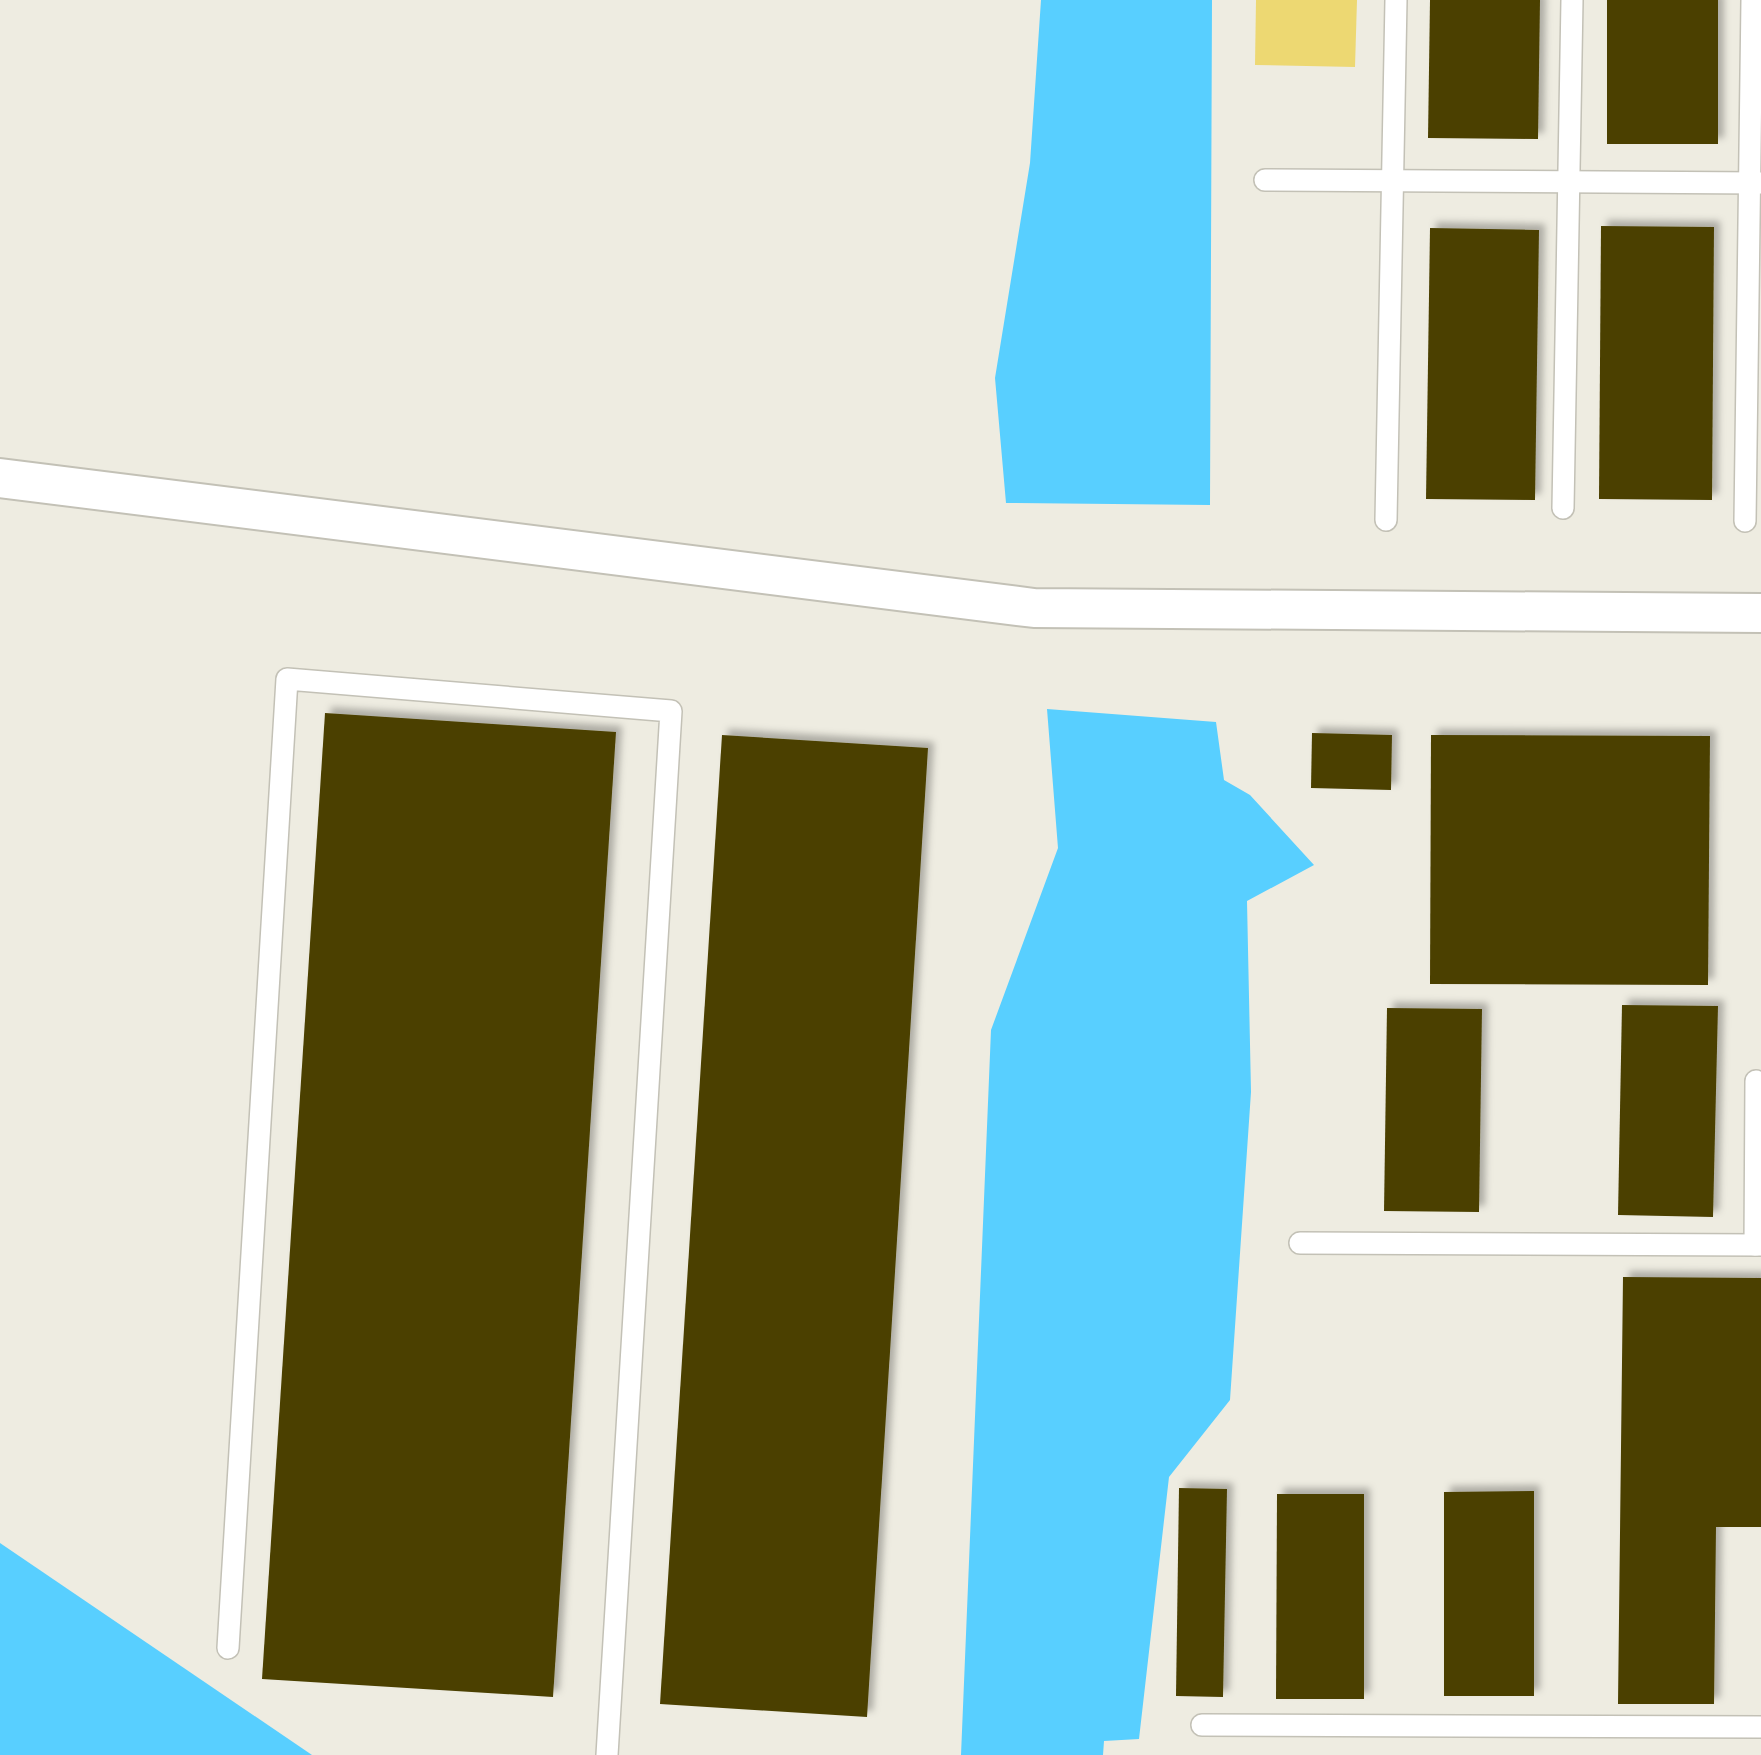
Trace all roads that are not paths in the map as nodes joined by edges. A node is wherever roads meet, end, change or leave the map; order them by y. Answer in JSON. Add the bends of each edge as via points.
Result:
{"nodes":[{"id":1,"x":1396,"y":0,"type":"edge"},
{"id":2,"x":1572,"y":0,"type":"edge"},
{"id":3,"x":1752,"y":0,"type":"edge"},
{"id":4,"x":1265,"y":180,"type":"dead end"},
{"id":5,"x":1393,"y":180,"type":"junction"},
{"id":6,"x":1569,"y":182,"type":"junction"},
{"id":7,"x":1755,"y":183,"type":"edge"},
{"id":8,"x":0,"y":478,"type":"edge"},
{"id":9,"x":1563,"y":508,"type":"dead end"},
{"id":10,"x":1386,"y":520,"type":"dead end"},
{"id":11,"x":1745,"y":521,"type":"dead end"},
{"id":12,"x":1761,"y":613,"type":"edge"},
{"id":13,"x":1756,"y":1081,"type":"dead end"},
{"id":14,"x":1300,"y":1242,"type":"dead end"},
{"id":15,"x":1758,"y":1245,"type":"edge"},
{"id":16,"x":228,"y":1648,"type":"dead end"},
{"id":17,"x":1202,"y":1725,"type":"dead end"},
{"id":18,"x":1761,"y":1727,"type":"edge"},
{"id":19,"x":607,"y":1755,"type":"edge"}],
"edges":[{"from":1,"to":5,"type":"lane"},
{"from":2,"to":6,"type":"lane"},
{"from":3,"to":7,"type":"lane"},
{"from":4,"to":5,"type":"lane"},
{"from":5,"to":6,"type":"lane"},
{"from":5,"to":10,"type":"lane"},
{"from":6,"to":7,"type":"lane"},
{"from":6,"to":9,"type":"lane"},
{"from":7,"to":11,"type":"lane"},
{"from":8,"to":12,"type":"street","via":[[1034,608]]},
{"from":13,"to":15,"type":"lane"},
{"from":14,"to":15,"type":"lane"},
{"from":16,"to":19,"type":"lane","via":[[287,679],[671,711]]},
{"from":17,"to":18,"type":"lane"}]}
